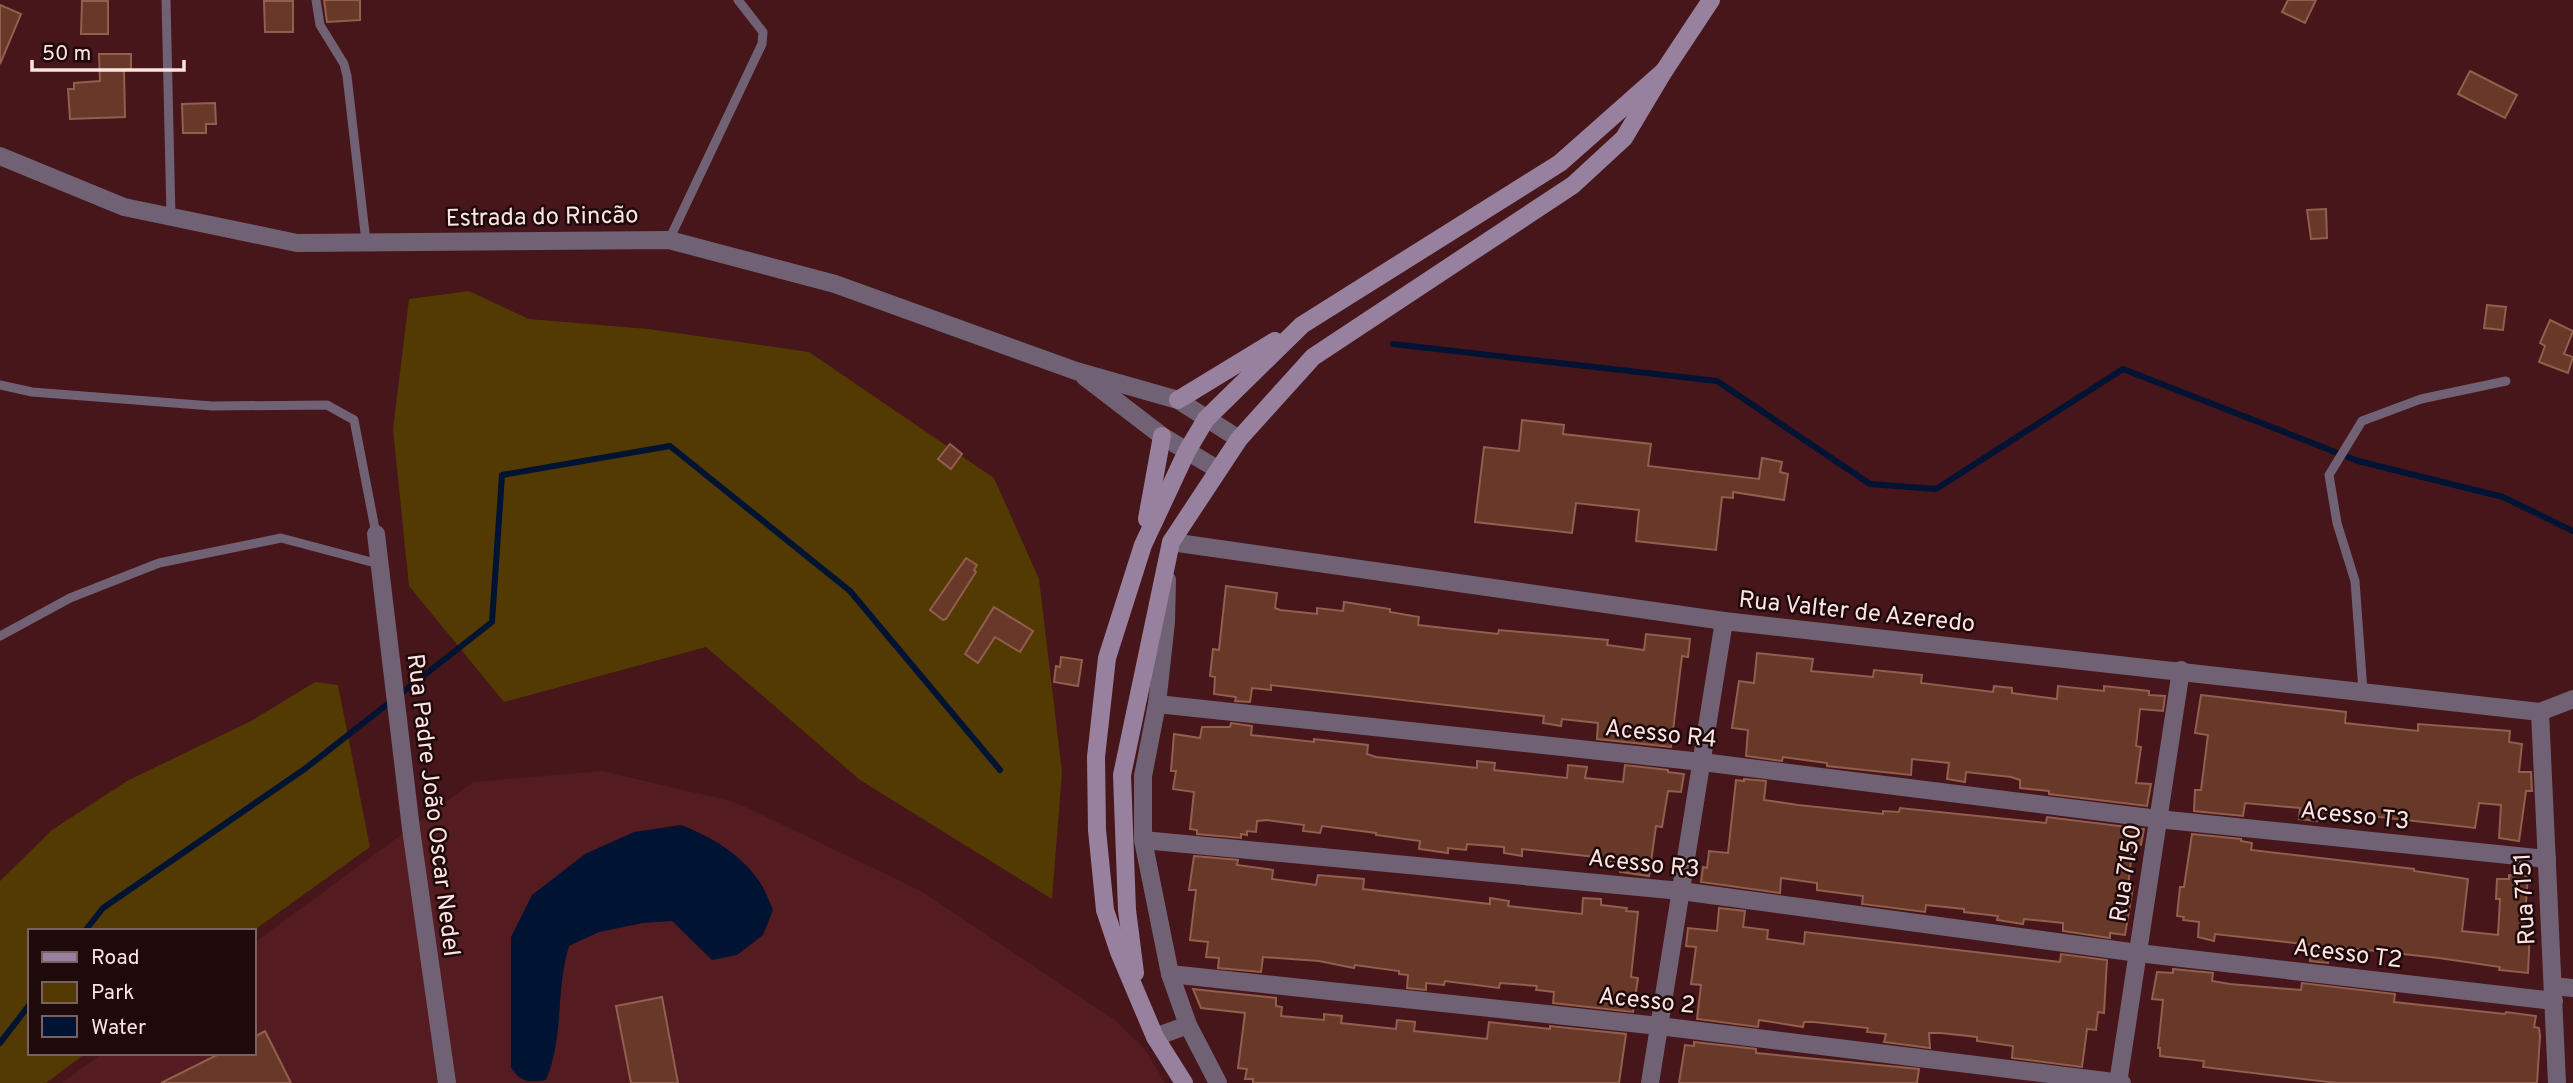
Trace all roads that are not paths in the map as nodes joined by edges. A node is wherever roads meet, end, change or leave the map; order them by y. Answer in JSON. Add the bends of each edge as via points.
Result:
{"nodes":[{"id":1,"x":166,"y":0,"type":"edge"},
{"id":2,"x":316,"y":0,"type":"edge"},
{"id":3,"x":738,"y":0,"type":"edge"},
{"id":4,"x":1711,"y":0,"type":"edge"},
{"id":5,"x":1664,"y":71,"type":"junction"},
{"id":6,"x":0,"y":156,"type":"edge"},
{"id":7,"x":171,"y":217,"type":"junction"},
{"id":8,"x":669,"y":240,"type":"junction"},
{"id":9,"x":366,"y":242,"type":"junction"},
{"id":10,"x":1303,"y":325,"type":"junction"},
{"id":11,"x":1076,"y":371,"type":"junction"},
{"id":12,"x":2506,"y":381,"type":"dead end"},
{"id":13,"x":0,"y":385,"type":"edge"},
{"id":14,"x":1178,"y":400,"type":"junction"},
{"id":15,"x":1206,"y":418,"type":"junction"},
{"id":16,"x":1162,"y":436,"type":"junction"},
{"id":17,"x":1239,"y":439,"type":"junction"},
{"id":18,"x":1187,"y":451,"type":"junction"},
{"id":19,"x":1217,"y":469,"type":"junction"},
{"id":20,"x":376,"y":534,"type":"joint"},
{"id":21,"x":1143,"y":545,"type":"junction"},
{"id":22,"x":1169,"y":548,"type":"junction"},
{"id":23,"x":379,"y":565,"type":"junction"},
{"id":24,"x":1724,"y":621,"type":"junction"},
{"id":25,"x":0,"y":636,"type":"edge"},
{"id":26,"x":2181,"y":670,"type":"junction"},
{"id":27,"x":2363,"y":691,"type":"junction"},
{"id":28,"x":2573,"y":699,"type":"edge"},
{"id":29,"x":1157,"y":704,"type":"junction"},
{"id":30,"x":2540,"y":712,"type":"junction"},
{"id":31,"x":1702,"y":762,"type":"junction"},
{"id":32,"x":1122,"y":775,"type":"junction"},
{"id":33,"x":1143,"y":776,"type":"junction"},
{"id":34,"x":2158,"y":819,"type":"junction"},
{"id":35,"x":1143,"y":840,"type":"junction"},
{"id":36,"x":2547,"y":859,"type":"junction"},
{"id":37,"x":1681,"y":891,"type":"junction"},
{"id":38,"x":2137,"y":953,"type":"junction"},
{"id":39,"x":1170,"y":974,"type":"junction"},
{"id":40,"x":2573,"y":988,"type":"edge"},
{"id":41,"x":2553,"y":994,"type":"junction"},
{"id":42,"x":1139,"y":997,"type":"junction"},
{"id":43,"x":1188,"y":1025,"type":"junction"},
{"id":44,"x":1659,"y":1026,"type":"junction"},
{"id":45,"x":1155,"y":1037,"type":"junction"},
{"id":46,"x":447,"y":1083,"type":"edge"},
{"id":47,"x":1184,"y":1083,"type":"edge"},
{"id":48,"x":1218,"y":1083,"type":"edge"},
{"id":49,"x":1650,"y":1083,"type":"edge"},
{"id":50,"x":2119,"y":1083,"type":"edge"},
{"id":51,"x":2557,"y":1083,"type":"edge"}],
"edges":[{"from":1,"to":7,"type":"lane"},
{"from":2,"to":9,"type":"lane","via":[[320,25],[347,76]]},
{"from":3,"to":8,"type":"lane","via":[[763,32],[762,44]]},
{"from":4,"to":5,"type":"main road"},
{"from":5,"to":10,"type":"main road","via":[[1560,163]]},
{"from":5,"to":17,"type":"main road","via":[[1623,138],[1573,186],[1312,357]]},
{"from":6,"to":7,"type":"street","name":"Estrada do Rincão","via":[[124,207]]},
{"from":7,"to":9,"type":"street","name":"Estrada do Rincão","via":[[296,243]]},
{"from":8,"to":9,"type":"street","name":"Estrada do Rincão"},
{"from":8,"to":11,"type":"street","name":"Estrada do Rincão","via":[[835,284]]},
{"from":10,"to":14,"type":"main road"},
{"from":10,"to":15,"type":"main road"},
{"from":11,"to":14,"type":"street","name":"Estrada do Rincão"},
{"from":11,"to":16,"type":"street","name":"Estrada do Rincão"},
{"from":12,"to":27,"type":"lane","via":[[2421,399],[2362,421],[2329,474],[2337,523],[2355,581]]},
{"from":13,"to":20,"type":"lane","via":[[159,403],[327,405],[354,420]]},
{"from":14,"to":15,"type":"street","name":"Estrada do Rincão"},
{"from":15,"to":17,"type":"street","name":"Estrada do Rincão"},
{"from":15,"to":18,"type":"main road"},
{"from":16,"to":18,"type":"street","name":"Estrada do Rincão"},
{"from":16,"to":21,"type":"main road"},
{"from":17,"to":19,"type":"main road"},
{"from":18,"to":19,"type":"street","name":"Estrada do Rincão"},
{"from":18,"to":21,"type":"main road"},
{"from":19,"to":22,"type":"main road"},
{"from":20,"to":23,"type":"street","name":"Rua Padre João Oscar Nedel"},
{"from":21,"to":42,"type":"main road","via":[[1107,658],[1096,757],[1105,910]]},
{"from":22,"to":24,"type":"street","name":"Rua Valter de Azeredo"},
{"from":22,"to":29,"type":"street"},
{"from":22,"to":32,"type":"main road"},
{"from":23,"to":25,"type":"lane","via":[[281,538],[159,563],[70,598]]},
{"from":23,"to":46,"type":"street","name":"Rua Padre João Oscar Nedel"},
{"from":24,"to":26,"type":"street","name":"Rua Valter de Azeredo"},
{"from":24,"to":31,"type":"street"},
{"from":26,"to":27,"type":"street","name":"Rua Valter de Azeredo"},
{"from":26,"to":34,"type":"street","name":"Rua 7150"},
{"from":27,"to":30,"type":"street","name":"Rua Valter de Azeredo"},
{"from":28,"to":30,"type":"street"},
{"from":29,"to":31,"type":"street","name":"Acesso R4"},
{"from":29,"to":33,"type":"street"},
{"from":30,"to":36,"type":"street","name":"Rua 7151"},
{"from":31,"to":34,"type":"street","name":"Acesso R4"},
{"from":31,"to":37,"type":"street"},
{"from":32,"to":33,"type":"street"},
{"from":32,"to":42,"type":"main road","via":[[1128,910]]},
{"from":33,"to":35,"type":"street"},
{"from":34,"to":36,"type":"street","name":"Acesso T3"},
{"from":34,"to":38,"type":"street","name":"Rua 7150"},
{"from":35,"to":37,"type":"street","name":"Acesso R3"},
{"from":35,"to":39,"type":"street"},
{"from":36,"to":41,"type":"street","name":"Rua 7151"},
{"from":37,"to":38,"type":"street","name":"Acesso R3"},
{"from":37,"to":44,"type":"street"},
{"from":38,"to":41,"type":"street","name":"Acesso T2"},
{"from":38,"to":50,"type":"street","name":"Rua 7150"},
{"from":39,"to":43,"type":"street"},
{"from":39,"to":44,"type":"street","name":"Acesso 2"},
{"from":40,"to":41,"type":"street","name":"Acesso T2"},
{"from":41,"to":51,"type":"street","name":"Rua 7151"},
{"from":42,"to":45,"type":"main road"},
{"from":43,"to":45,"type":"street"},
{"from":43,"to":48,"type":"street"},
{"from":44,"to":49,"type":"street"},
{"from":44,"to":50,"type":"street","name":"Acesso 2"},
{"from":45,"to":47,"type":"main road"}]}
